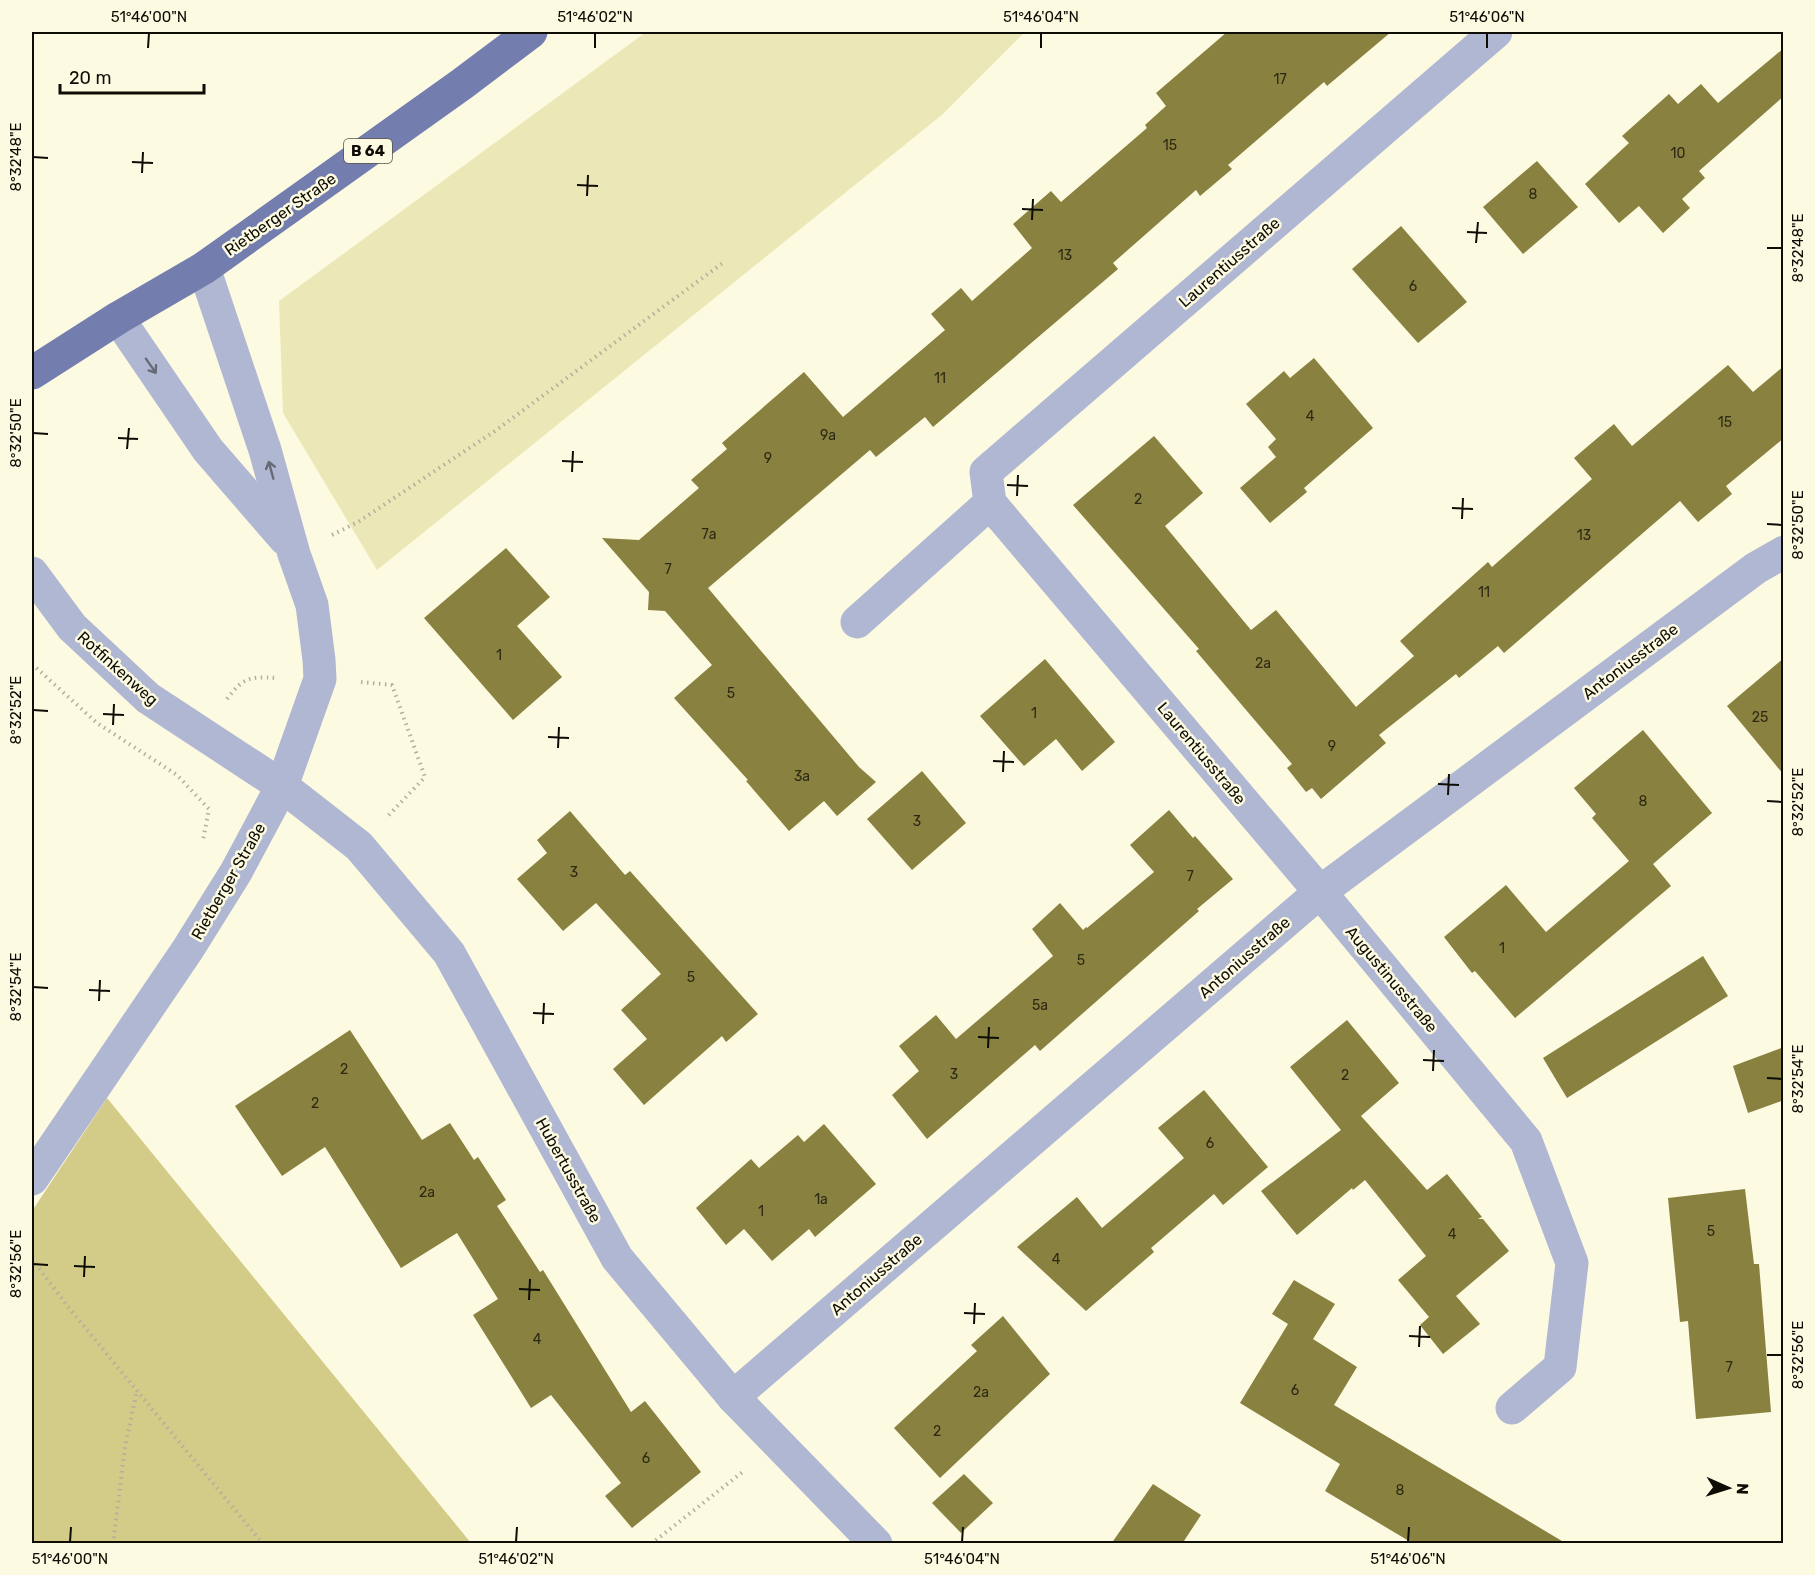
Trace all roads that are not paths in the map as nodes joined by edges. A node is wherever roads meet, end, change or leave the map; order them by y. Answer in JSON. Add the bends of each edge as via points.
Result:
{"nodes":[{"id":1,"x":531,"y":32,"type":"edge"},
{"id":2,"x":1496,"y":32,"type":"edge"},
{"id":3,"x":204,"y":268,"type":"junction"},
{"id":4,"x":118,"y":318,"type":"junction"},
{"id":5,"x":32,"y":373,"type":"edge"},
{"id":6,"x":990,"y":504,"type":"junction"},
{"id":7,"x":293,"y":551,"type":"junction"},
{"id":8,"x":1784,"y":552,"type":"edge"},
{"id":9,"x":32,"y":573,"type":"edge"},
{"id":10,"x":856,"y":621,"type":"dead end"},
{"id":11,"x":282,"y":786,"type":"junction"},
{"id":12,"x":1320,"y":892,"type":"junction"},
{"id":13,"x":32,"y":1179,"type":"edge"},
{"id":14,"x":733,"y":1397,"type":"junction"},
{"id":15,"x":1512,"y":1408,"type":"dead end"},
{"id":16,"x":876,"y":1544,"type":"edge"}],
"edges":[{"from":1,"to":3,"type":"main road","name":"Rietberger Straße","number":"B 64"},
{"from":2,"to":6,"type":"street","name":"Laurentiusstraße","via":[[986,472]]},
{"from":3,"to":4,"type":"main road","name":"Rietberger Straße","number":"B 64"},
{"from":7,"to":3,"type":"street","name":"Rietberger Straße","one_way":true,"via":[[265,450]]},
{"from":4,"to":5,"type":"main road","name":"Rietberger Straße","number":"B 64"},
{"from":4,"to":7,"type":"street","name":"Rietberger Straße","one_way":true,"via":[[208,450]]},
{"from":6,"to":10,"type":"street"},
{"from":6,"to":12,"type":"street","name":"Laurentiusstraße"},
{"from":7,"to":11,"type":"street","name":"Rietberger Straße","via":[[312,605],[320,679]]},
{"from":8,"to":12,"type":"street","name":"Antoniusstraße","via":[[1756,568]]},
{"from":9,"to":11,"type":"street","name":"Rotfinkenweg","via":[[72,627],[148,698]]},
{"from":11,"to":13,"type":"street","name":"Rietberger Straße","via":[[198,933]]},
{"from":11,"to":14,"type":"street","name":"Hubertusstraße","via":[[359,846],[449,953],[617,1258]]},
{"from":12,"to":14,"type":"street","name":"Antoniusstraße"},
{"from":12,"to":15,"type":"street","name":"Augustinusstraße","via":[[1526,1141],[1572,1263],[1560,1367]]},
{"from":14,"to":16,"type":"street","name":"Hubertusstraße"}]}
